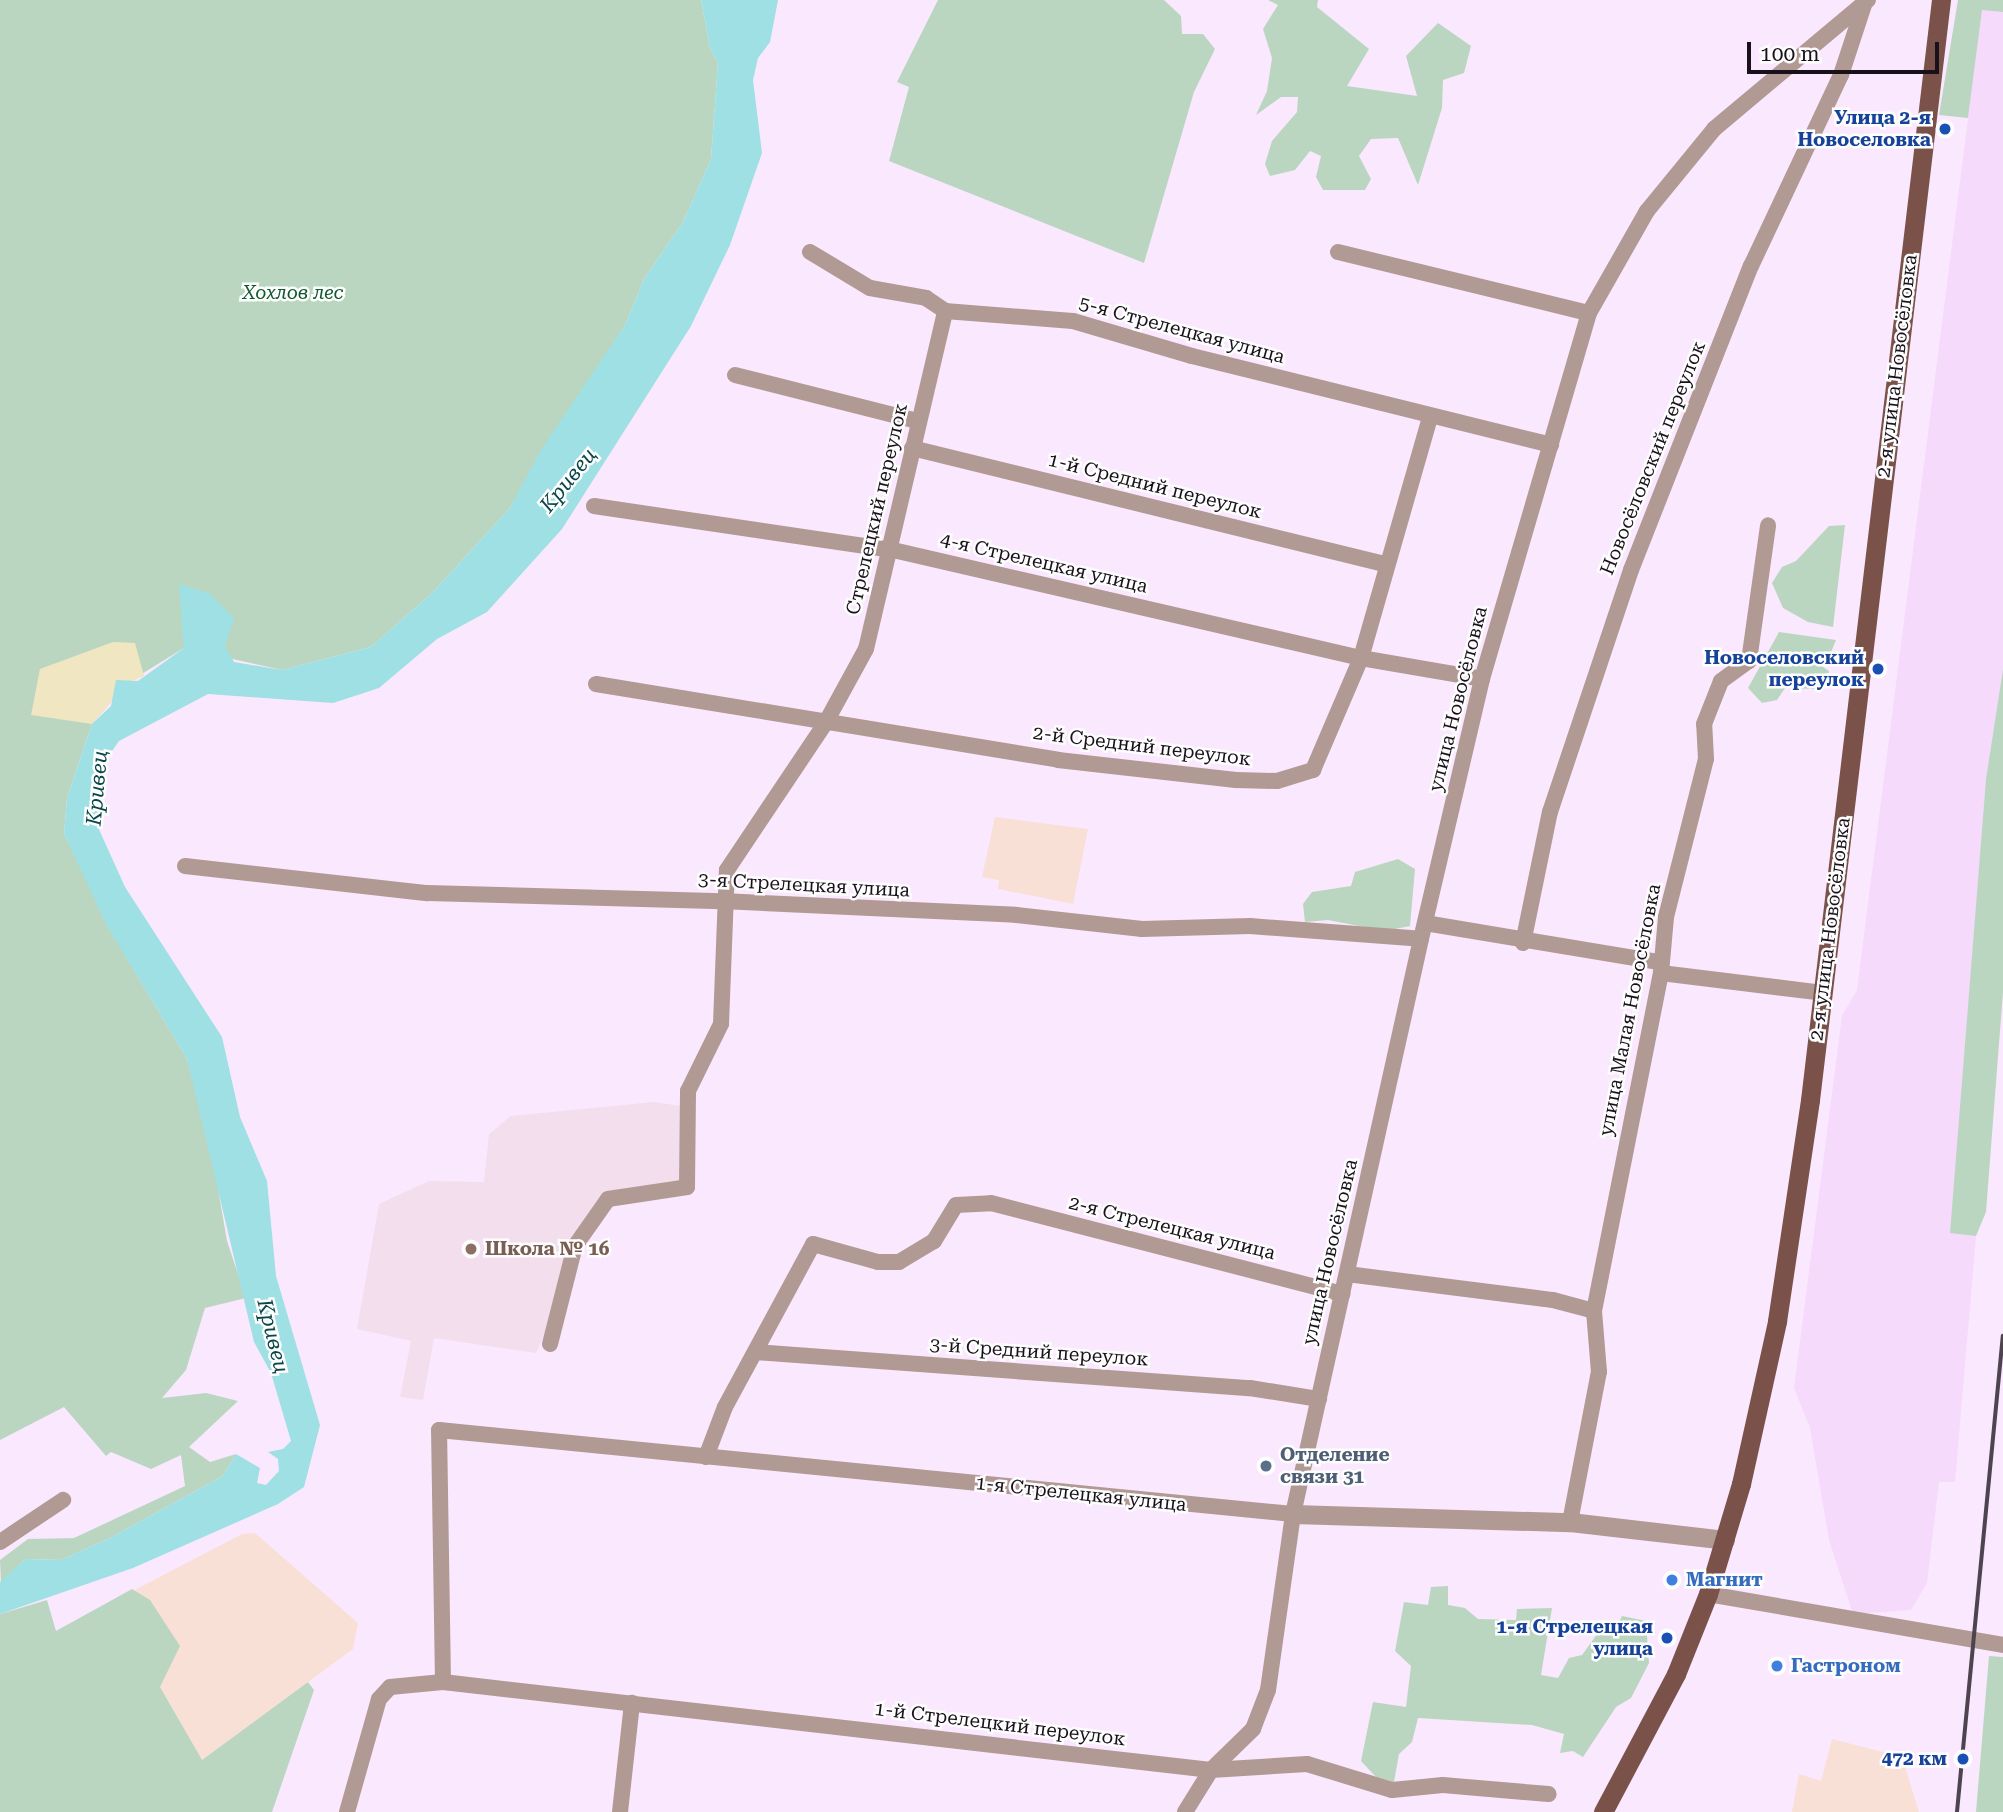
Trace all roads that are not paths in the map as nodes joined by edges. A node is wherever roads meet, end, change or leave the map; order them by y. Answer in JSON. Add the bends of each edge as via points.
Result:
{"nodes":[{"id":1,"x":1866,"y":1,"type":"edge"},
{"id":2,"x":1942,"y":5,"type":"edge"},
{"id":3,"x":810,"y":252,"type":"dead end"},
{"id":4,"x":1338,"y":252,"type":"dead end"},
{"id":5,"x":945,"y":311,"type":"junction"},
{"id":6,"x":1589,"y":313,"type":"junction"},
{"id":7,"x":735,"y":375,"type":"dead end"},
{"id":8,"x":1430,"y":417,"type":"junction"},
{"id":9,"x":918,"y":421,"type":"junction"},
{"id":10,"x":1551,"y":445,"type":"junction"},
{"id":11,"x":912,"y":448,"type":"junction"},
{"id":12,"x":594,"y":506,"type":"dead end"},
{"id":13,"x":1768,"y":524,"type":"dead end"},
{"id":14,"x":893,"y":550,"type":"junction"},
{"id":15,"x":1387,"y":565,"type":"junction"},
{"id":16,"x":1361,"y":657,"type":"junction"},
{"id":17,"x":1482,"y":679,"type":"junction"},
{"id":18,"x":596,"y":684,"type":"dead end"},
{"id":19,"x":826,"y":722,"type":"junction"},
{"id":20,"x":185,"y":866,"type":"dead end"},
{"id":21,"x":722,"y":901,"type":"junction"},
{"id":22,"x":1423,"y":931,"type":"junction"},
{"id":23,"x":1523,"y":943,"type":"junction"},
{"id":24,"x":1659,"y":967,"type":"junction"},
{"id":25,"x":1822,"y":993,"type":"junction"},
{"id":26,"x":1347,"y":1273,"type":"junction"},
{"id":27,"x":1342,"y":1294,"type":"junction"},
{"id":28,"x":1594,"y":1311,"type":"junction"},
{"id":29,"x":550,"y":1344,"type":"dead end"},
{"id":30,"x":755,"y":1352,"type":"junction"},
{"id":31,"x":1319,"y":1399,"type":"junction"},
{"id":32,"x":706,"y":1457,"type":"junction"},
{"id":33,"x":63,"y":1500,"type":"dead end"},
{"id":34,"x":1293,"y":1514,"type":"junction"},
{"id":35,"x":1570,"y":1522,"type":"junction"},
{"id":36,"x":1725,"y":1540,"type":"junction"},
{"id":37,"x":0,"y":1542,"type":"edge"},
{"id":38,"x":1708,"y":1594,"type":"junction"},
{"id":39,"x":2003,"y":1645,"type":"edge"},
{"id":40,"x":443,"y":1682,"type":"junction"},
{"id":41,"x":632,"y":1703,"type":"junction"},
{"id":42,"x":1211,"y":1770,"type":"junction"},
{"id":43,"x":1549,"y":1794,"type":"dead end"},
{"id":44,"x":347,"y":1812,"type":"edge"},
{"id":45,"x":620,"y":1812,"type":"edge"},
{"id":46,"x":1185,"y":1812,"type":"edge"},
{"id":47,"x":1603,"y":1812,"type":"edge"}],
"edges":[{"from":1,"to":6,"type":"street","name":"улица Новосёловка","via":[[1724,120],[1679,169],[1616,260]]},
{"from":1,"to":23,"type":"street","name":"Новосёловский переулок","via":[[1841,75],[1751,266],[1631,570],[1550,812]]},
{"from":2,"to":25,"type":"main road","name":"2-я улица Новосёловка"},
{"from":3,"to":5,"type":"street","name":"5-я Стрелецкая улица","via":[[870,288],[926,298]]},
{"from":4,"to":6,"type":"street"},
{"from":5,"to":8,"type":"street","name":"5-я Стрелецкая улица","via":[[1073,321]]},
{"from":5,"to":9,"type":"street","name":"Стрелецкий переулок"},
{"from":6,"to":10,"type":"street","name":"улица Новосёловка"},
{"from":7,"to":9,"type":"street"},
{"from":8,"to":10,"type":"street","name":"5-я Стрелецкая улица"},
{"from":8,"to":15,"type":"street","name":"2-й Средний переулок"},
{"from":9,"to":11,"type":"street","name":"Стрелецкий переулок"},
{"from":10,"to":17,"type":"street","name":"улица Новосёловка"},
{"from":11,"to":14,"type":"street","name":"Стрелецкий переулок"},
{"from":11,"to":15,"type":"street","name":"1-й Средний переулок"},
{"from":12,"to":14,"type":"street","name":"4-я Стрелецкая улица"},
{"from":13,"to":24,"type":"street","name":"улица Малая Новосёловка","via":[[1749,661],[1721,681],[1704,724],[1706,759]]},
{"from":14,"to":16,"type":"street","name":"4-я Стрелецкая улица"},
{"from":14,"to":19,"type":"street","name":"Стрелецкий переулок","via":[[866,649]]},
{"from":15,"to":16,"type":"street","name":"2-й Средний переулок"},
{"from":16,"to":17,"type":"street","name":"4-я Стрелецкая улица"},
{"from":16,"to":19,"type":"street","name":"2-й Средний переулок","via":[[1313,770],[1277,782],[1058,760]]},
{"from":17,"to":22,"type":"street","name":"улица Новосёловка"},
{"from":18,"to":19,"type":"street","name":"2-й Средний переулок"},
{"from":19,"to":21,"type":"street","name":"Стрелецкий переулок","via":[[727,870]]},
{"from":20,"to":21,"type":"street","name":"3-я Стрелецкая улица","via":[[427,892]]},
{"from":21,"to":22,"type":"street","name":"3-я Стрелецкая улица","via":[[1016,915],[1142,929],[1250,926]]},
{"from":21,"to":29,"type":"street","name":"Стрелецкий переулок","via":[[721,1024],[688,1091],[687,1187],[608,1199],[575,1246]]},
{"from":22,"to":23,"type":"street","name":"3-я Стрелецкая улица"},
{"from":22,"to":26,"type":"street","name":"улица Новосёловка"},
{"from":23,"to":24,"type":"street","name":"3-я Стрелецкая улица"},
{"from":24,"to":25,"type":"street","name":"3-я Стрелецкая улица"},
{"from":24,"to":28,"type":"street","name":"улица Малая Новосёловка"},
{"from":25,"to":36,"type":"main road","name":"2-я улица Новосёловка","via":[[1777,1321]]},
{"from":26,"to":27,"type":"street","name":"улица Новосёловка"},
{"from":26,"to":28,"type":"street","via":[[1553,1300]]},
{"from":27,"to":30,"type":"street","name":"2-я Стрелецкая улица","via":[[991,1203],[956,1205],[934,1241],[899,1262],[867,1260],[813,1244]]},
{"from":27,"to":31,"type":"street","name":"улица Новосёловка"},
{"from":28,"to":35,"type":"street","name":"улица Малая Новосёловка","via":[[1599,1372]]},
{"from":30,"to":31,"type":"street","name":"3-й Средний переулок","via":[[1250,1388]]},
{"from":30,"to":32,"type":"street","via":[[712,1434]]},
{"from":31,"to":34,"type":"street","name":"улица Новосёловка"},
{"from":32,"to":34,"type":"street","name":"1-я Стрелецкая улица"},
{"from":32,"to":40,"type":"street","name":"1-я Стрелецкая улица","via":[[439,1430]]},
{"from":33,"to":37,"type":"street"},
{"from":34,"to":35,"type":"street","name":"1-я Стрелецкая улица"},
{"from":34,"to":42,"type":"street","name":"улица Новосёловка","via":[[1268,1690],[1253,1729]]},
{"from":35,"to":36,"type":"street","name":"1-я Стрелецкая улица"},
{"from":36,"to":38,"type":"main road","name":"2-я улица Новосёловка"},
{"from":38,"to":39,"type":"street"},
{"from":38,"to":47,"type":"main road","name":"2-я улица Новосёловка","via":[[1672,1684]]},
{"from":40,"to":41,"type":"street","name":"1-й Стрелецкий переулок"},
{"from":40,"to":44,"type":"street","name":"1-й Стрелецкий переулок","via":[[390,1687],[379,1699]]},
{"from":41,"to":42,"type":"street","name":"1-й Стрелецкий переулок"},
{"from":41,"to":45,"type":"street"},
{"from":42,"to":43,"type":"street","name":"1-й Стрелецкий переулок","via":[[1307,1764],[1392,1790],[1443,1785]]},
{"from":42,"to":46,"type":"street","name":"улица Новосёловка"}]}
